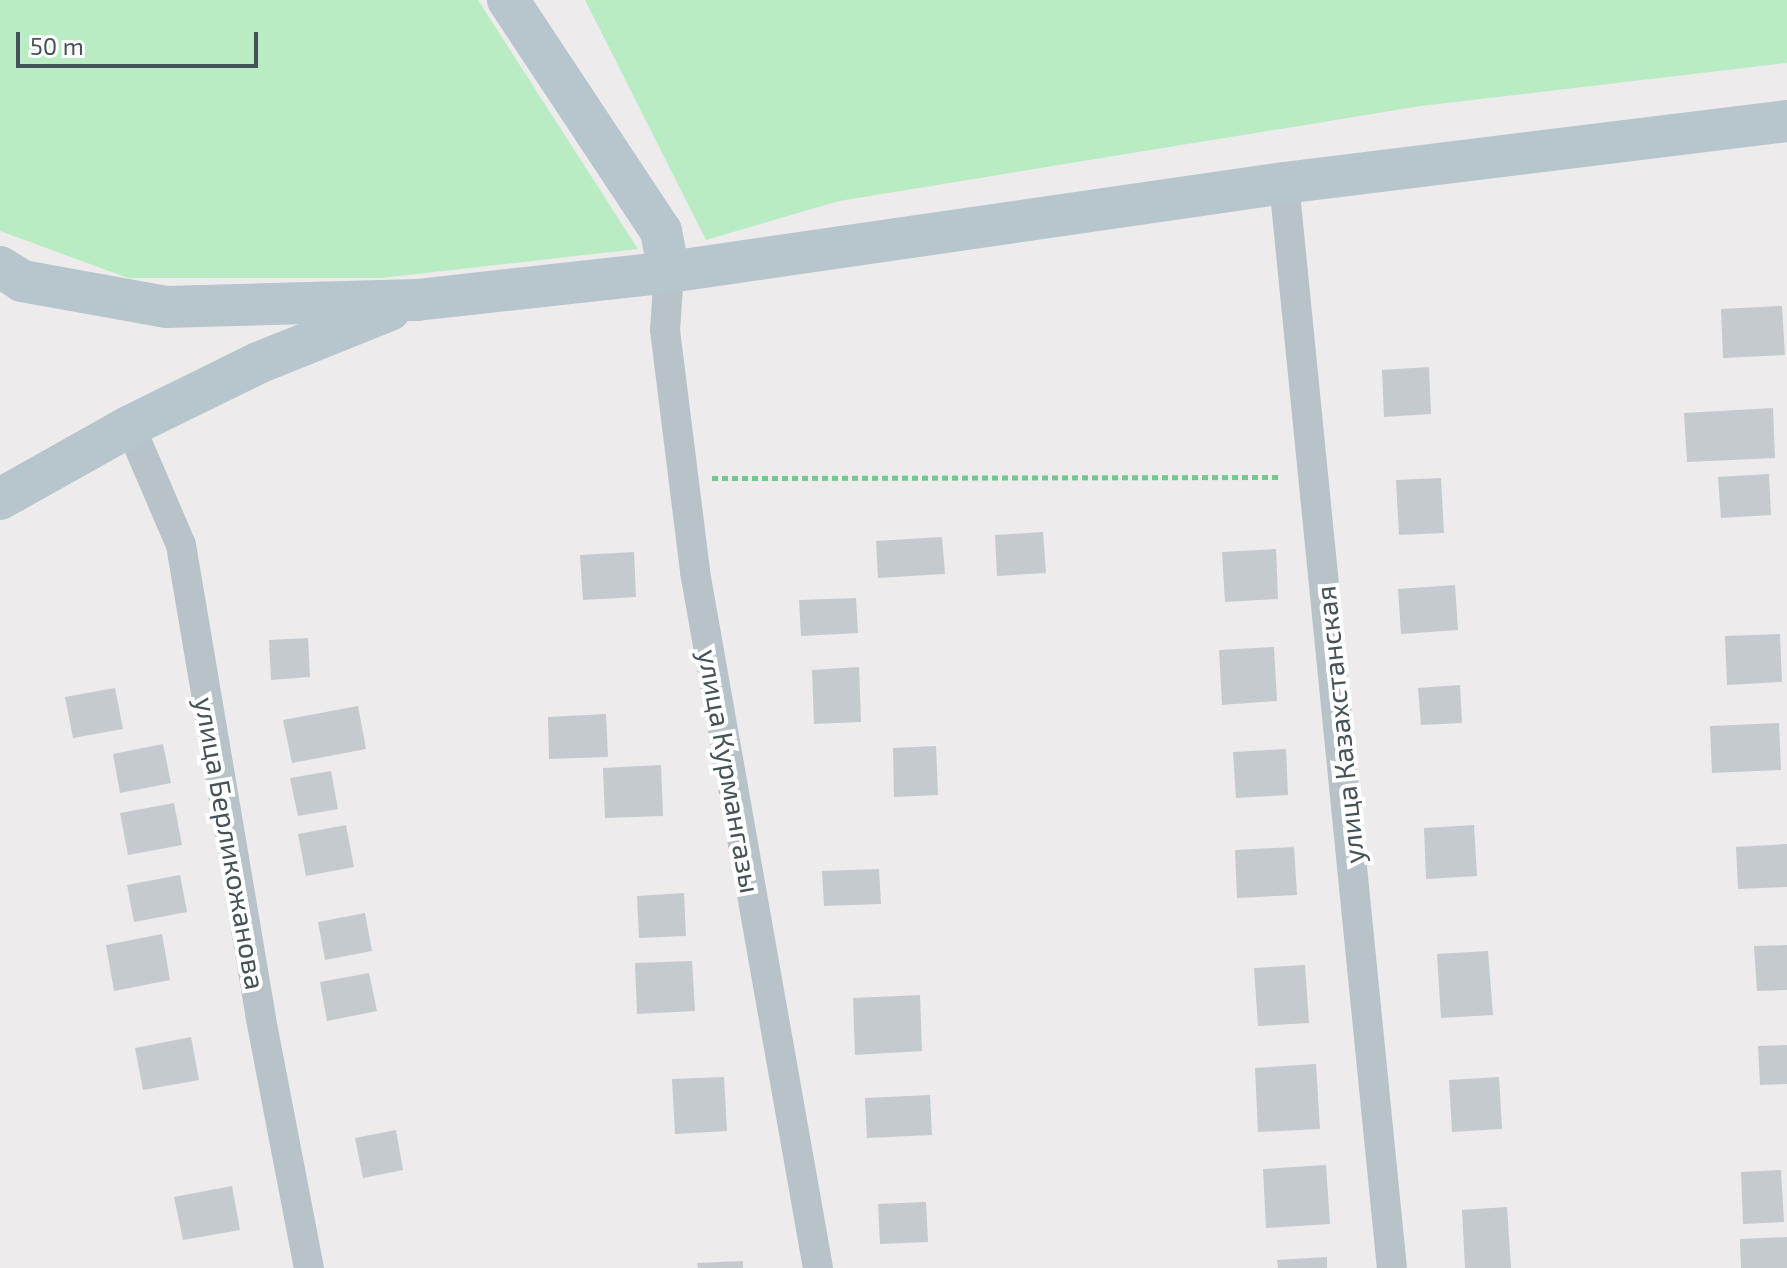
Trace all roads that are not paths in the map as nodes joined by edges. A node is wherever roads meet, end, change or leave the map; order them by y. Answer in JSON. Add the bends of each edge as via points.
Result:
{"nodes":[{"id":1,"x":508,"y":0,"type":"edge"},
{"id":2,"x":1787,"y":121,"type":"edge"},
{"id":3,"x":1284,"y":183,"type":"junction"},
{"id":4,"x":0,"y":267,"type":"edge"},
{"id":5,"x":669,"y":272,"type":"junction"},
{"id":6,"x":417,"y":300,"type":"junction"},
{"id":7,"x":130,"y":426,"type":"junction"},
{"id":8,"x":0,"y":499,"type":"edge"},
{"id":9,"x":309,"y":1268,"type":"edge"},
{"id":10,"x":818,"y":1268,"type":"edge"},
{"id":11,"x":1392,"y":1268,"type":"edge"}],
"edges":[{"from":1,"to":5,"type":"main road","via":[[661,231]]},
{"from":2,"to":3,"type":"main road"},
{"from":3,"to":5,"type":"main road"},
{"from":3,"to":11,"type":"street","name":"улица Казахстанская"},
{"from":4,"to":6,"type":"main road","via":[[22,281],[166,307]]},
{"from":5,"to":6,"type":"main road"},
{"from":5,"to":10,"type":"street","name":"улица Курмангазы","via":[[665,330],[695,572]]},
{"from":6,"to":7,"type":"main road","via":[[258,363]]},
{"from":7,"to":8,"type":"main road"},
{"from":7,"to":9,"type":"street","name":"улица Берликожанова","via":[[181,545]]}]}
